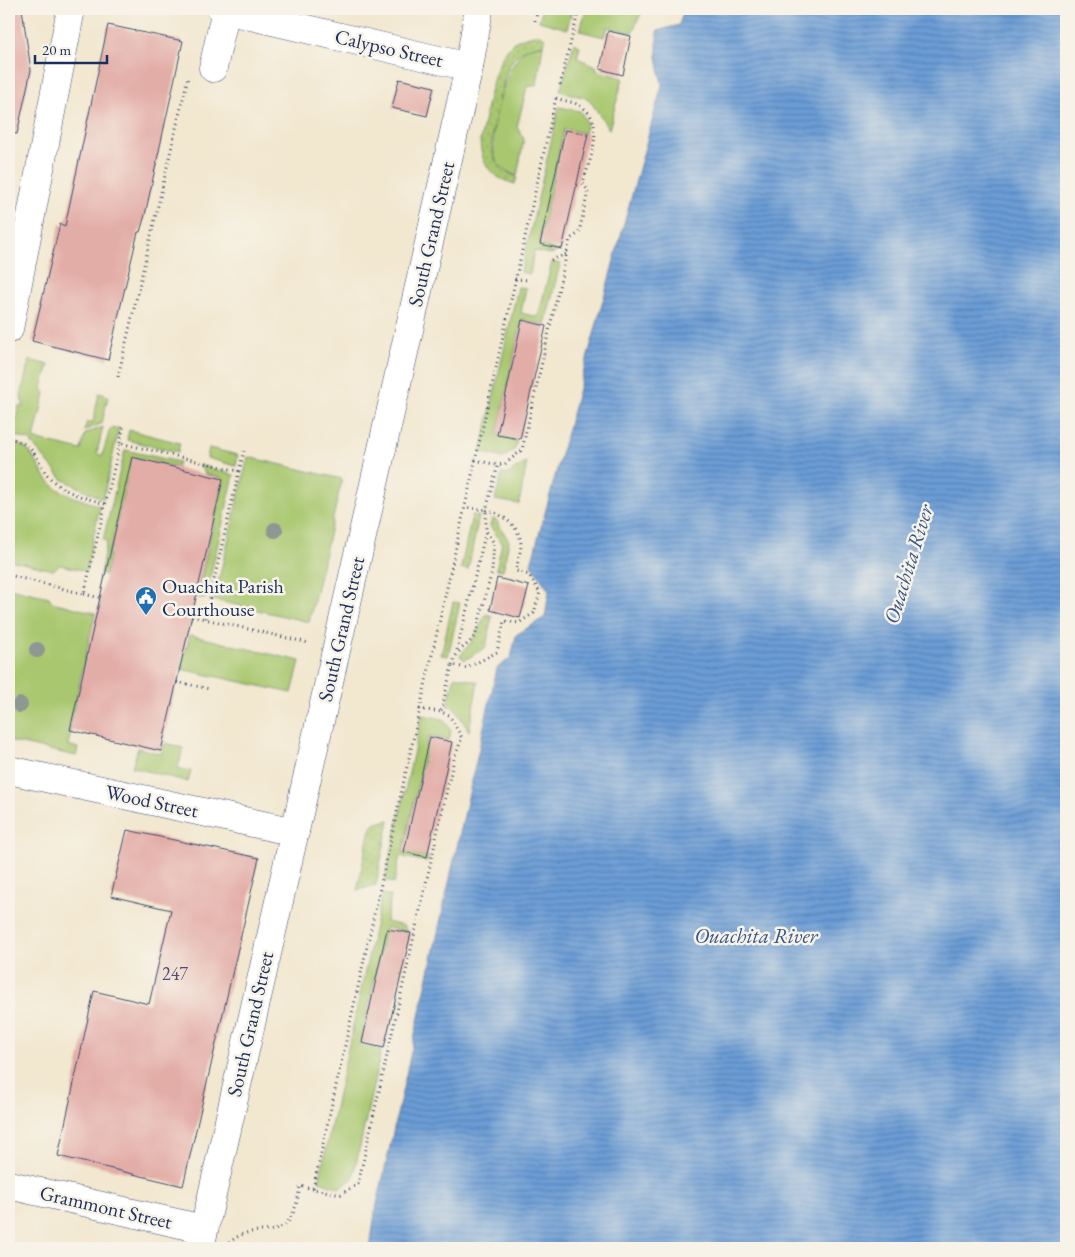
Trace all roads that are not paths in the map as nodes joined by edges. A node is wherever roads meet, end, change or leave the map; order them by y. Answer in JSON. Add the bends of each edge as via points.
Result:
{"nodes":[{"id":1,"x":71,"y":9,"type":"edge"},
{"id":2,"x":221,"y":9,"type":"edge"},
{"id":3,"x":226,"y":9,"type":"edge"},
{"id":4,"x":479,"y":9,"type":"edge"},
{"id":5,"x":469,"y":66,"type":"junction"},
{"id":6,"x":201,"y":70,"type":"road end"},
{"id":7,"x":9,"y":329,"type":"edge"},
{"id":8,"x":9,"y":770,"type":"edge"},
{"id":9,"x":294,"y":832,"type":"junction"},
{"id":10,"x":9,"y":1186,"type":"edge"},
{"id":11,"x":201,"y":1239,"type":"edge"}],
"edges":[{"from":1,"to":7,"type":"street"},
{"from":2,"to":3,"type":"street","name":"Calypso Street"},
{"from":3,"to":5,"type":"street","name":"Calypso Street"},
{"from":3,"to":6,"type":"street"},
{"from":4,"to":5,"type":"street","name":"South Grand Street"},
{"from":5,"to":9,"type":"street","name":"South Grand Street"},
{"from":8,"to":9,"type":"street","name":"Wood Street"},
{"from":9,"to":11,"type":"street","name":"South Grand Street"},
{"from":10,"to":11,"type":"street","name":"Grammont Street"}]}
